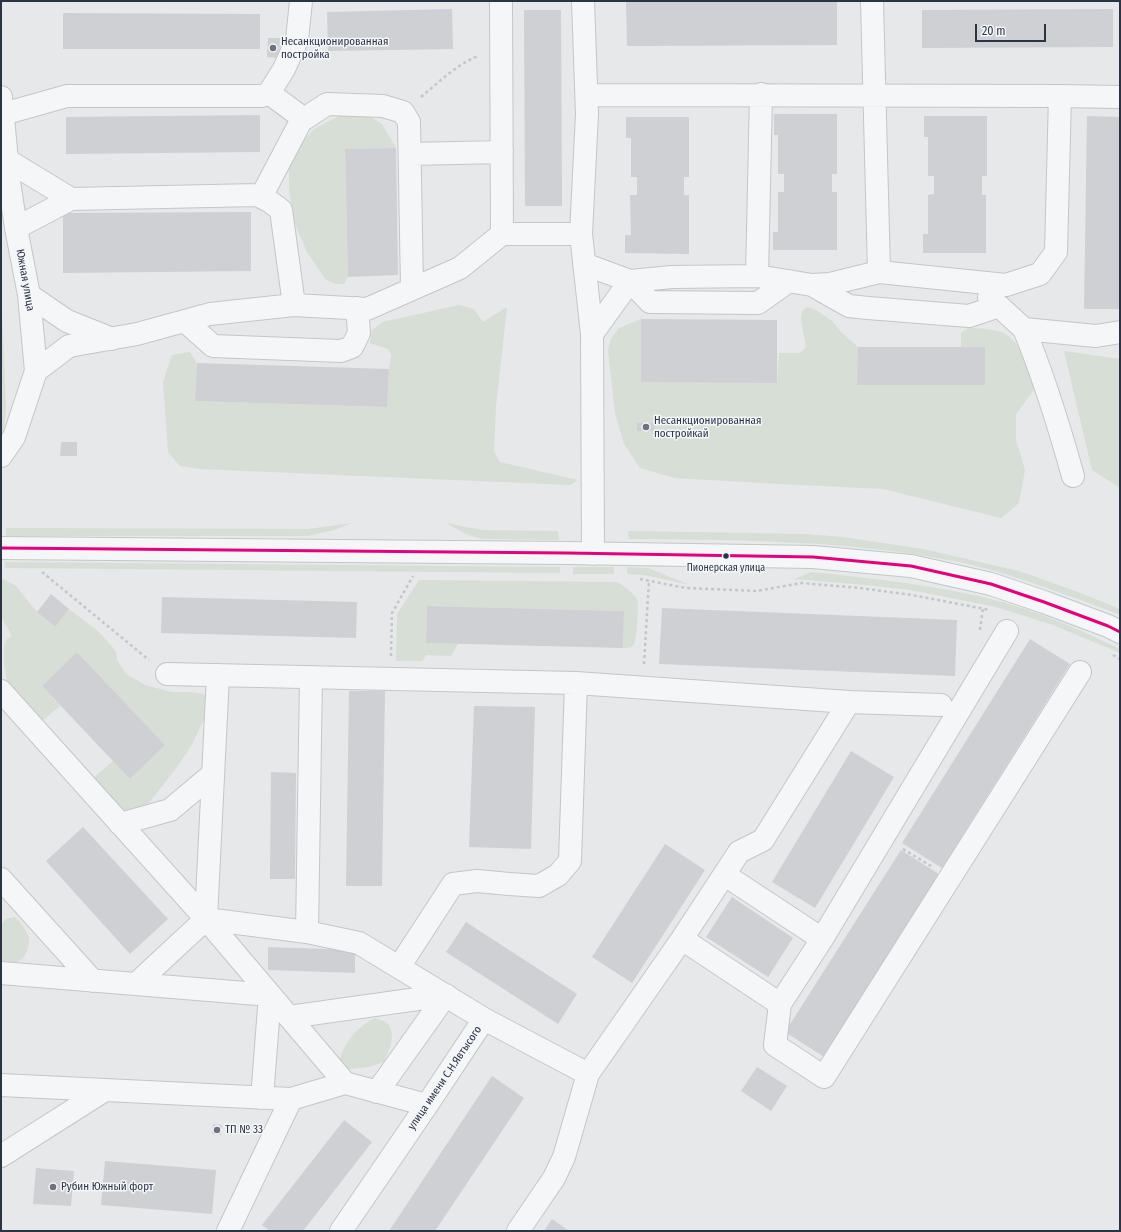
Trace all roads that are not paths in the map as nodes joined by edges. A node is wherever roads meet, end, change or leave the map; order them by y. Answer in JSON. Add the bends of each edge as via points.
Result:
{"nodes":[{"id":1,"x":301,"y":1,"type":"edge"},
{"id":2,"x":501,"y":1,"type":"edge"},
{"id":3,"x":583,"y":1,"type":"edge"},
{"id":4,"x":872,"y":1,"type":"edge"},
{"id":5,"x":269,"y":94,"type":"junction"},
{"id":6,"x":761,"y":94,"type":"junction"},
{"id":7,"x":874,"y":94,"type":"junction"},
{"id":8,"x":587,"y":95,"type":"junction"},
{"id":9,"x":1060,"y":96,"type":"junction"},
{"id":10,"x":1120,"y":97,"type":"edge"},
{"id":11,"x":2,"y":105,"type":"edge"},
{"id":12,"x":304,"y":119,"type":"junction"},
{"id":13,"x":502,"y":152,"type":"junction"},
{"id":14,"x":410,"y":154,"type":"junction"},
{"id":15,"x":7,"y":160,"type":"junction"},
{"id":16,"x":261,"y":197,"type":"junction"},
{"id":17,"x":71,"y":199,"type":"junction"},
{"id":18,"x":16,"y":228,"type":"junction"},
{"id":19,"x":502,"y":234,"type":"junction"},
{"id":20,"x":581,"y":234,"type":"junction"},
{"id":21,"x":584,"y":264,"type":"junction"},
{"id":22,"x":880,"y":272,"type":"junction"},
{"id":23,"x":758,"y":276,"type":"junction"},
{"id":24,"x":630,"y":281,"type":"junction"},
{"id":25,"x":789,"y":281,"type":"junction"},
{"id":26,"x":973,"y":282,"type":"junction"},
{"id":27,"x":812,"y":285,"type":"junction"},
{"id":28,"x":412,"y":288,"type":"junction"},
{"id":29,"x":29,"y":295,"type":"junction"},
{"id":30,"x":294,"y":305,"type":"junction"},
{"id":31,"x":999,"y":306,"type":"junction"},
{"id":32,"x":357,"y":308,"type":"junction"},
{"id":33,"x":185,"y":321,"type":"junction"},
{"id":34,"x":1024,"y":329,"type":"junction"},
{"id":35,"x":1120,"y":332,"type":"edge"},
{"id":36,"x":592,"y":334,"type":"junction"},
{"id":37,"x":112,"y":339,"type":"junction"},
{"id":38,"x":36,"y":371,"type":"junction"},
{"id":39,"x":1,"y":456,"type":"edge"},
{"id":40,"x":1073,"y":476,"type":"dead end"},
{"id":41,"x":1,"y":548,"type":"edge"},
{"id":42,"x":593,"y":554,"type":"junction"},
{"id":43,"x":1007,"y":631,"type":"dead end"},
{"id":44,"x":1120,"y":632,"type":"edge"},
{"id":45,"x":1080,"y":672,"type":"dead end"},
{"id":46,"x":167,"y":674,"type":"road end"},
{"id":47,"x":218,"y":675,"type":"junction"},
{"id":48,"x":311,"y":677,"type":"junction"},
{"id":49,"x":576,"y":683,"type":"junction"},
{"id":50,"x":1,"y":691,"type":"edge"},
{"id":51,"x":849,"y":702,"type":"junction"},
{"id":52,"x":941,"y":705,"type":"dead end"},
{"id":53,"x":213,"y":774,"type":"junction"},
{"id":54,"x":120,"y":824,"type":"junction"},
{"id":55,"x":724,"y":875,"type":"junction"},
{"id":56,"x":1,"y":879,"type":"edge"},
{"id":57,"x":206,"y":919,"type":"junction"},
{"id":58,"x":307,"y":932,"type":"junction"},
{"id":59,"x":682,"y":939,"type":"junction"},
{"id":60,"x":822,"y":939,"type":"junction"},
{"id":61,"x":399,"y":967,"type":"junction"},
{"id":62,"x":1,"y":973,"type":"edge"},
{"id":63,"x":93,"y":981,"type":"junction"},
{"id":64,"x":136,"y":984,"type":"junction"},
{"id":65,"x":270,"y":995,"type":"junction"},
{"id":66,"x":446,"y":995,"type":"junction"},
{"id":67,"x":780,"y":1004,"type":"junction"},
{"id":68,"x":289,"y":1016,"type":"junction"},
{"id":69,"x":484,"y":1019,"type":"junction"},
{"id":70,"x":588,"y":1074,"type":"junction"},
{"id":71,"x":345,"y":1083,"type":"junction"},
{"id":72,"x":1,"y":1085,"type":"edge"},
{"id":73,"x":104,"y":1090,"type":"junction"},
{"id":74,"x":377,"y":1092,"type":"junction"},
{"id":75,"x":262,"y":1098,"type":"junction"},
{"id":76,"x":291,"y":1100,"type":"junction"},
{"id":77,"x":427,"y":1105,"type":"junction"},
{"id":78,"x":1,"y":1156,"type":"edge"},
{"id":79,"x":228,"y":1231,"type":"edge"},
{"id":80,"x":341,"y":1231,"type":"edge"},
{"id":81,"x":518,"y":1231,"type":"edge"}],
"edges":[{"from":1,"to":5,"type":"street","via":[[296,40],[284,70]]},
{"from":2,"to":13,"type":"street"},
{"from":3,"to":8,"type":"street"},
{"from":4,"to":7,"type":"street"},
{"from":5,"to":11,"type":"street","via":[[67,96]]},
{"from":5,"to":12,"type":"street"},
{"from":6,"to":7,"type":"street"},
{"from":6,"to":8,"type":"street"},
{"from":6,"to":23,"type":"street"},
{"from":7,"to":9,"type":"street"},
{"from":7,"to":22,"type":"street"},
{"from":8,"to":20,"type":"street"},
{"from":9,"to":10,"type":"street"},
{"from":9,"to":26,"type":"street","via":[[1056,252],[1040,274],[1006,285]]},
{"from":11,"to":15,"type":"street","name":"Южная улица"},
{"from":12,"to":14,"type":"street","via":[[326,104],[383,106],[403,112],[409,122]]},
{"from":12,"to":16,"type":"street"},
{"from":13,"to":14,"type":"street"},
{"from":13,"to":19,"type":"street"},
{"from":14,"to":28,"type":"street"},
{"from":15,"to":17,"type":"street"},
{"from":15,"to":18,"type":"street","name":"Южная улица"},
{"from":16,"to":17,"type":"street","via":[[257,195]]},
{"from":16,"to":30,"type":"street","via":[[281,210]]},
{"from":17,"to":18,"type":"street"},
{"from":18,"to":29,"type":"street","name":"Южная улица"},
{"from":19,"to":20,"type":"street"},
{"from":19,"to":28,"type":"street","via":[[460,268]]},
{"from":20,"to":21,"type":"street"},
{"from":21,"to":24,"type":"street"},
{"from":21,"to":36,"type":"street"},
{"from":22,"to":26,"type":"street"},
{"from":22,"to":27,"type":"street","via":[[830,284]]},
{"from":23,"to":24,"type":"street","via":[[672,277]]},
{"from":23,"to":25,"type":"street"},
{"from":24,"to":25,"type":"street","via":[[650,302],[758,303]]},
{"from":24,"to":36,"type":"street"},
{"from":25,"to":27,"type":"street"},
{"from":26,"to":31,"type":"street"},
{"from":27,"to":31,"type":"street","via":[[849,306],[969,316]]},
{"from":28,"to":32,"type":"street","via":[[367,309]]},
{"from":29,"to":37,"type":"street","via":[[67,321]]},
{"from":29,"to":38,"type":"street","name":"Южная улица"},
{"from":30,"to":32,"type":"street"},
{"from":30,"to":33,"type":"street","via":[[210,314]]},
{"from":31,"to":34,"type":"street"},
{"from":32,"to":33,"type":"street","via":[[359,333],[352,347],[342,351],[213,346]]},
{"from":33,"to":37,"type":"street"},
{"from":34,"to":35,"type":"street","via":[[1096,336]]},
{"from":34,"to":40,"type":"street","via":[[1052,402]]},
{"from":36,"to":42,"type":"street"},
{"from":37,"to":38,"type":"street","via":[[69,346]]},
{"from":38,"to":39,"type":"street","name":"Южная улица","via":[[14,437]]},
{"from":41,"to":42,"type":"street"},
{"from":42,"to":44,"type":"street","via":[[812,557],[911,566],[991,584]]},
{"from":43,"to":60,"type":"street"},
{"from":45,"to":67,"type":"street","via":[[824,1077],[775,1045]]},
{"from":46,"to":47,"type":"street"},
{"from":47,"to":48,"type":"street"},
{"from":47,"to":53,"type":"street"},
{"from":48,"to":49,"type":"street"},
{"from":48,"to":58,"type":"street"},
{"from":49,"to":51,"type":"street"},
{"from":49,"to":61,"type":"street","via":[[570,861],[558,875],[539,886],[477,881],[454,884]]},
{"from":50,"to":54,"type":"street"},
{"from":51,"to":52,"type":"street"},
{"from":51,"to":55,"type":"street","via":[[763,840],[739,852]]},
{"from":53,"to":54,"type":"street","via":[[170,810]]},
{"from":53,"to":57,"type":"street"},
{"from":54,"to":57,"type":"street"},
{"from":55,"to":59,"type":"street"},
{"from":55,"to":60,"type":"street"},
{"from":56,"to":63,"type":"street"},
{"from":57,"to":58,"type":"street"},
{"from":57,"to":64,"type":"street"},
{"from":57,"to":65,"type":"street"},
{"from":58,"to":61,"type":"street","via":[[359,943]]},
{"from":59,"to":67,"type":"street"},
{"from":59,"to":70,"type":"street"},
{"from":60,"to":67,"type":"street"},
{"from":61,"to":66,"type":"street"},
{"from":62,"to":63,"type":"street"},
{"from":63,"to":64,"type":"street"},
{"from":64,"to":65,"type":"street"},
{"from":65,"to":68,"type":"street"},
{"from":65,"to":75,"type":"street"},
{"from":66,"to":68,"type":"street"},
{"from":66,"to":69,"type":"street"},
{"from":66,"to":74,"type":"street"},
{"from":68,"to":71,"type":"street"},
{"from":69,"to":70,"type":"street","name":"улица имени С.Н.Явтысого"},
{"from":69,"to":77,"type":"street","name":"улица имени С.Н.Явтысого"},
{"from":70,"to":81,"type":"street","via":[[564,1157],[554,1178]]},
{"from":71,"to":74,"type":"street"},
{"from":71,"to":76,"type":"street"},
{"from":72,"to":73,"type":"street"},
{"from":73,"to":75,"type":"street"},
{"from":73,"to":78,"type":"street"},
{"from":74,"to":77,"type":"street"},
{"from":75,"to":76,"type":"street"},
{"from":76,"to":79,"type":"street"},
{"from":77,"to":80,"type":"street","name":"улица имени С.Н.Явтысого"}]}
